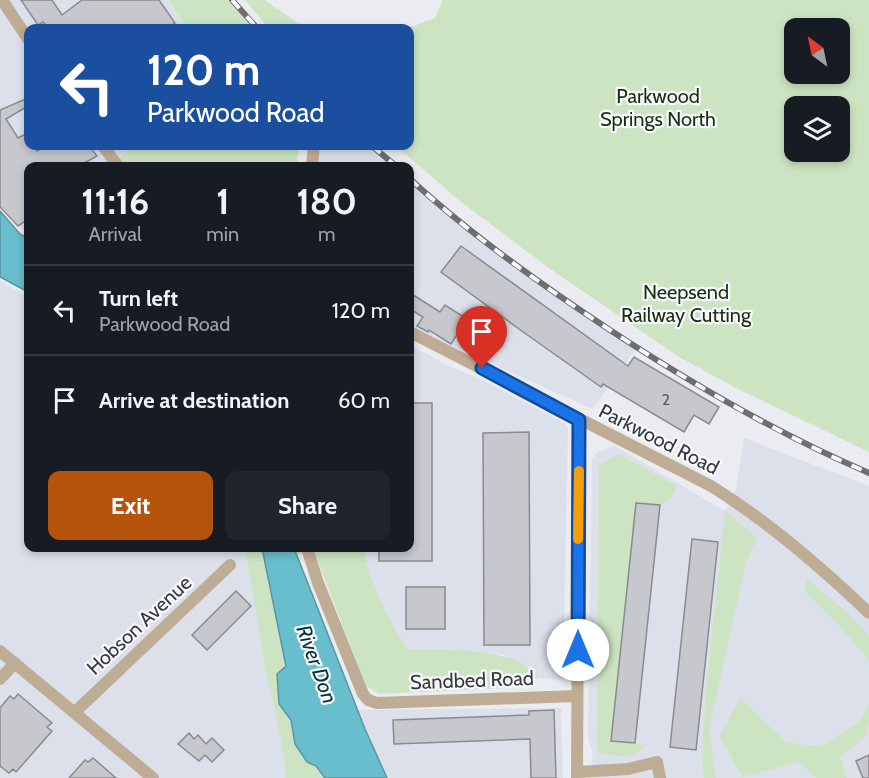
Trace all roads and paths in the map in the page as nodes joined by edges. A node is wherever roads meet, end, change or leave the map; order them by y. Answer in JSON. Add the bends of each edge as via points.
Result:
{"nodes":[{"id":1,"x":2,"y":0,"type":"edge"},
{"id":2,"x":24,"y":33,"type":"edge"},
{"id":3,"x":414,"y":334,"type":"edge"},
{"id":4,"x":579,"y":420,"type":"junction"},
{"id":5,"x":308,"y":552,"type":"edge"},
{"id":6,"x":230,"y":565,"type":"dead end"},
{"id":7,"x":869,"y":613,"type":"edge"},
{"id":8,"x":0,"y":651,"type":"edge"},
{"id":9,"x":15,"y":663,"type":"junction"},
{"id":10,"x":0,"y":679,"type":"edge"},
{"id":11,"x":577,"y":696,"type":"junction"},
{"id":12,"x":75,"y":712,"type":"junction"},
{"id":13,"x":577,"y":775,"type":"edge"},
{"id":14,"x":153,"y":778,"type":"edge"},
{"id":15,"x":660,"y":778,"type":"edge"}],
"edges":[{"from":1,"to":2,"type":"street"},
{"from":3,"to":4,"type":"street","name":"Parkwood Road"},
{"from":4,"to":7,"type":"street","name":"Parkwood Road","via":[[711,486],[752,512],[830,575]]},
{"from":4,"to":11,"type":"street"},
{"from":5,"to":11,"type":"street","name":"Sandbed Road","via":[[368,700],[377,703]]},
{"from":6,"to":12,"type":"street","name":"Hobson Avenue"},
{"from":8,"to":9,"type":"street"},
{"from":9,"to":10,"type":"street"},
{"from":9,"to":12,"type":"street"},
{"from":11,"to":13,"type":"street"},
{"from":12,"to":14,"type":"street"},
{"from":13,"to":15,"type":"street","via":[[657,762]]}]}
